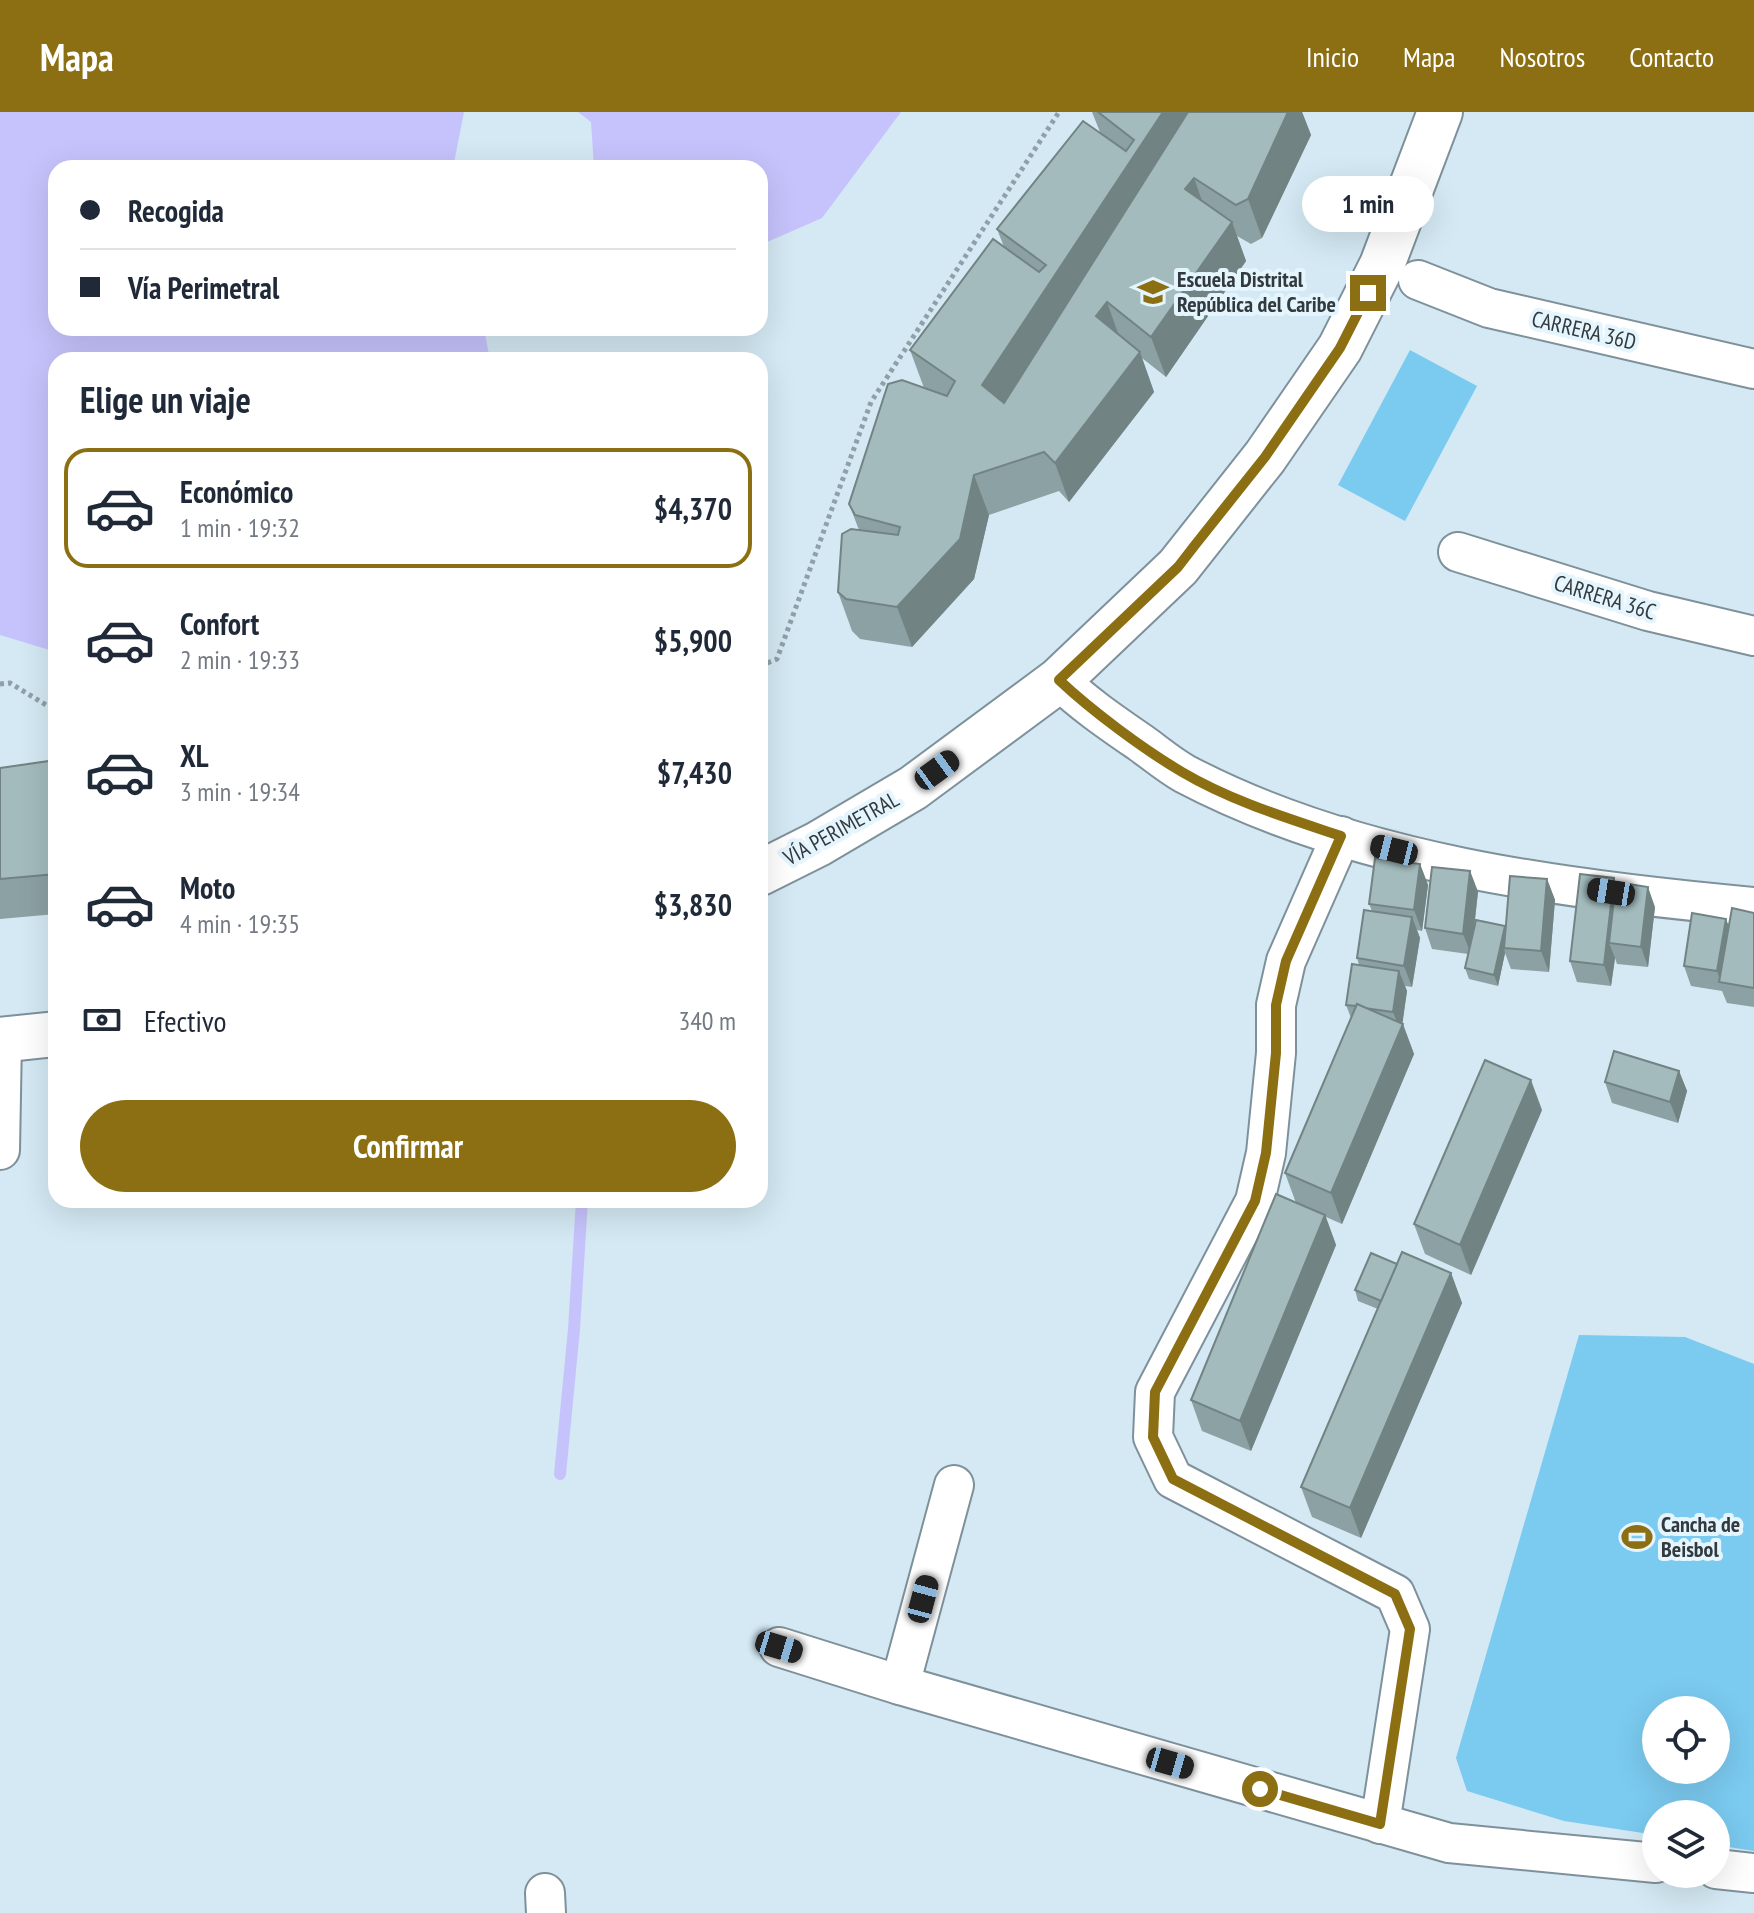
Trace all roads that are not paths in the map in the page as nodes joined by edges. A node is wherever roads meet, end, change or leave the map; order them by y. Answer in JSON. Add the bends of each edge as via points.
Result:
{"nodes":[{"id":1,"x":1440,"y":112,"type":"edge"},
{"id":2,"x":1418,"y":280,"type":"dead end"},
{"id":3,"x":1754,"y":369,"type":"edge"},
{"id":4,"x":1458,"y":552,"type":"dead end"},
{"id":5,"x":1754,"y":636,"type":"edge"},
{"id":6,"x":1059,"y":680,"type":"junction"},
{"id":7,"x":1341,"y":836,"type":"junction"},
{"id":8,"x":768,"y":869,"type":"edge"},
{"id":9,"x":1754,"y":907,"type":"edge"},
{"id":10,"x":48,"y":1035,"type":"edge"},
{"id":11,"x":1,"y":1040,"type":"edge"},
{"id":12,"x":0,"y":1150,"type":"edge"},
{"id":13,"x":954,"y":1485,"type":"dead end"},
{"id":14,"x":779,"y":1647,"type":"dead end"},
{"id":15,"x":900,"y":1685,"type":"junction"},
{"id":16,"x":1380,"y":1824,"type":"junction"},
{"id":17,"x":1642,"y":1862,"type":"edge"},
{"id":18,"x":1730,"y":1870,"type":"edge"},
{"id":19,"x":1754,"y":1873,"type":"edge"}],
"edges":[{"from":1,"to":6,"type":"street","name":"VÍA PERIMETRAL","via":[[1382,265],[1340,348],[1265,457],[1178,567]]},
{"from":2,"to":3,"type":"street","name":"CARRERA 36D","via":[[1489,308]]},
{"from":4,"to":5,"type":"street","name":"CARRERA 36C","via":[[1648,611]]},
{"from":6,"to":7,"type":"street","via":[[1182,772],[1267,812]]},
{"from":6,"to":8,"type":"street","name":"VÍA PERIMETRAL","via":[[913,788]]},
{"from":7,"to":9,"type":"street","via":[[1473,870],[1639,897]]},
{"from":7,"to":16,"type":"street","via":[[1286,961],[1276,1005],[1266,1153],[1255,1201],[1155,1392],[1153,1437],[1173,1479],[1395,1594],[1410,1629]]},
{"from":10,"to":11,"type":"street"},
{"from":11,"to":12,"type":"street"},
{"from":13,"to":15,"type":"street"},
{"from":14,"to":15,"type":"street"},
{"from":15,"to":16,"type":"street"},
{"from":16,"to":17,"type":"street","via":[[1449,1843]]},
{"from":18,"to":19,"type":"street"}]}
